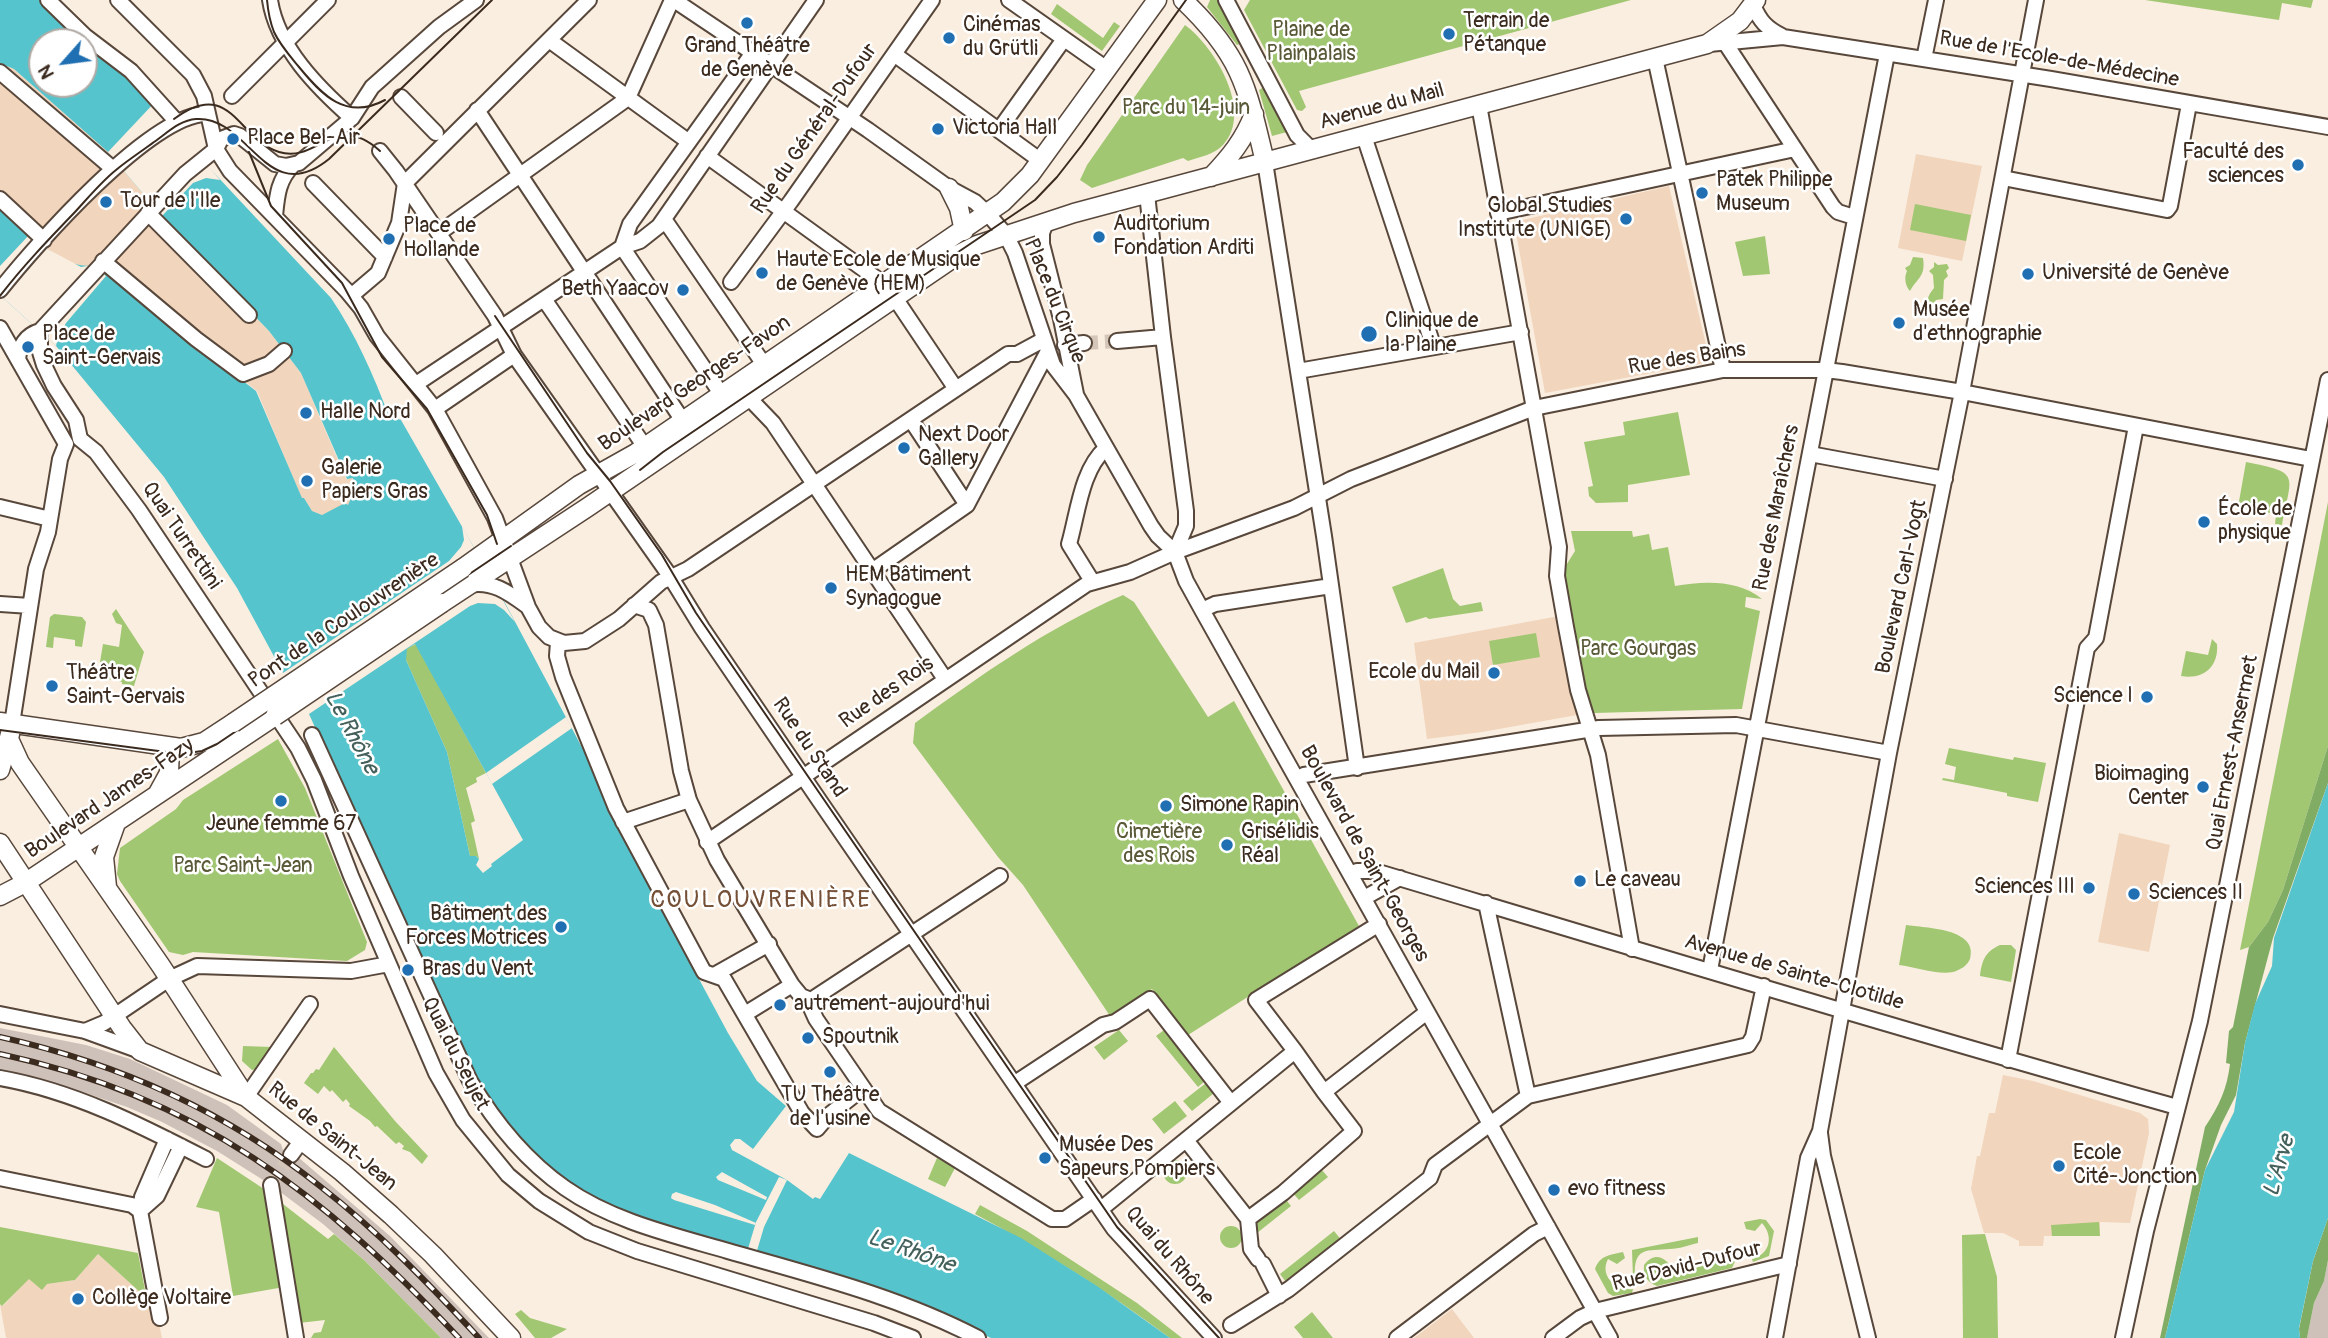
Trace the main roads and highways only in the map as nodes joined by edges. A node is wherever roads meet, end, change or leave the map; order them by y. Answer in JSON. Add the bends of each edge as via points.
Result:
{"nodes":[{"id":1,"x":1157,"y":0,"type":"edge"},
{"id":2,"x":1183,"y":0,"type":"edge"},
{"id":3,"x":1755,"y":2,"type":"edge"},
{"id":4,"x":1254,"y":114,"type":"junction"},
{"id":5,"x":1265,"y":162,"type":"junction"},
{"id":6,"x":1211,"y":177,"type":"junction"},
{"id":7,"x":949,"y":188,"type":"road end"},
{"id":8,"x":964,"y":231,"type":"junction"},
{"id":9,"x":1006,"y":235,"type":"joint"},
{"id":10,"x":890,"y":291,"type":"junction"},
{"id":11,"x":488,"y":572,"type":"junction"},
{"id":12,"x":7,"y":728,"type":"edge"},
{"id":13,"x":238,"y":730,"type":"junction"},
{"id":14,"x":170,"y":747,"type":"junction"},
{"id":15,"x":0,"y":770,"type":"edge"},
{"id":16,"x":157,"y":795,"type":"junction"},
{"id":17,"x":116,"y":823,"type":"junction"},
{"id":18,"x":0,"y":843,"type":"edge"},
{"id":19,"x":78,"y":847,"type":"junction"},
{"id":20,"x":25,"y":883,"type":"junction"},
{"id":21,"x":107,"y":888,"type":"junction"},
{"id":22,"x":0,"y":896,"type":"edge"},
{"id":23,"x":246,"y":1097,"type":"junction"},
{"id":24,"x":511,"y":1338,"type":"edge"}],
"edges":[{"from":1,"to":8,"type":"main road","name":"Boulevard Georges-Favon","via":[[1041,161],[1014,192]]},
{"from":2,"to":4,"type":"main road","via":[[1225,46],[1242,76]]},
{"from":3,"to":5,"type":"main road","name":"Avenue du Mail","via":[[1716,43]]},
{"from":4,"to":5,"type":"main road"},
{"from":4,"to":6,"type":"main road","via":[[1239,146]]},
{"from":5,"to":6,"type":"main road","name":"Avenue du Mail"},
{"from":6,"to":9,"type":"main road","name":"Avenue du Mail"},
{"from":7,"to":8,"type":"main road"},
{"from":8,"to":10,"type":"main road","name":"Boulevard Georges-Favon"},
{"from":9,"to":10,"type":"main road","name":"Boulevard Georges-Favon"},
{"from":10,"to":11,"type":"main road","name":"Boulevard Georges-Favon","via":[[749,398]]},
{"from":10,"to":11,"type":"main road","name":"Boulevard Georges-Favon","via":[[765,366],[504,538]]},
{"from":11,"to":13,"type":"main road","name":"Pont de la Coulouvrenière","bridge":true},
{"from":11,"to":13,"type":"main road","name":"Pont de la Coulouvrenière","bridge":true},
{"from":12,"to":14,"type":"main road"},
{"from":12,"to":15,"type":"main road"},
{"from":12,"to":19,"type":"main road","name":"Rue de Saint-Jean","via":[[20,763]]},
{"from":13,"to":14,"type":"main road","via":[[197,745]]},
{"from":13,"to":16,"type":"main road","name":"Boulevard James-Fazy"},
{"from":14,"to":16,"type":"main road","via":[[169,773]]},
{"from":16,"to":17,"type":"main road","name":"Boulevard James-Fazy"},
{"from":17,"to":19,"type":"main road","name":"Boulevard James-Fazy"},
{"from":17,"to":21,"type":"main road","via":[[104,857]]},
{"from":18,"to":20,"type":"main road"},
{"from":19,"to":20,"type":"main road","name":"Boulevard James-Fazy"},
{"from":19,"to":21,"type":"main road","name":"Rue de Saint-Jean"},
{"from":20,"to":22,"type":"main road","name":"Boulevard James-Fazy"},
{"from":20,"to":23,"type":"main road","via":[[139,1051]]},
{"from":21,"to":23,"type":"main road","name":"Rue de Saint-Jean"},
{"from":23,"to":24,"type":"main road","name":"Rue de Saint-Jean","via":[[297,1148],[391,1214]]}]}
